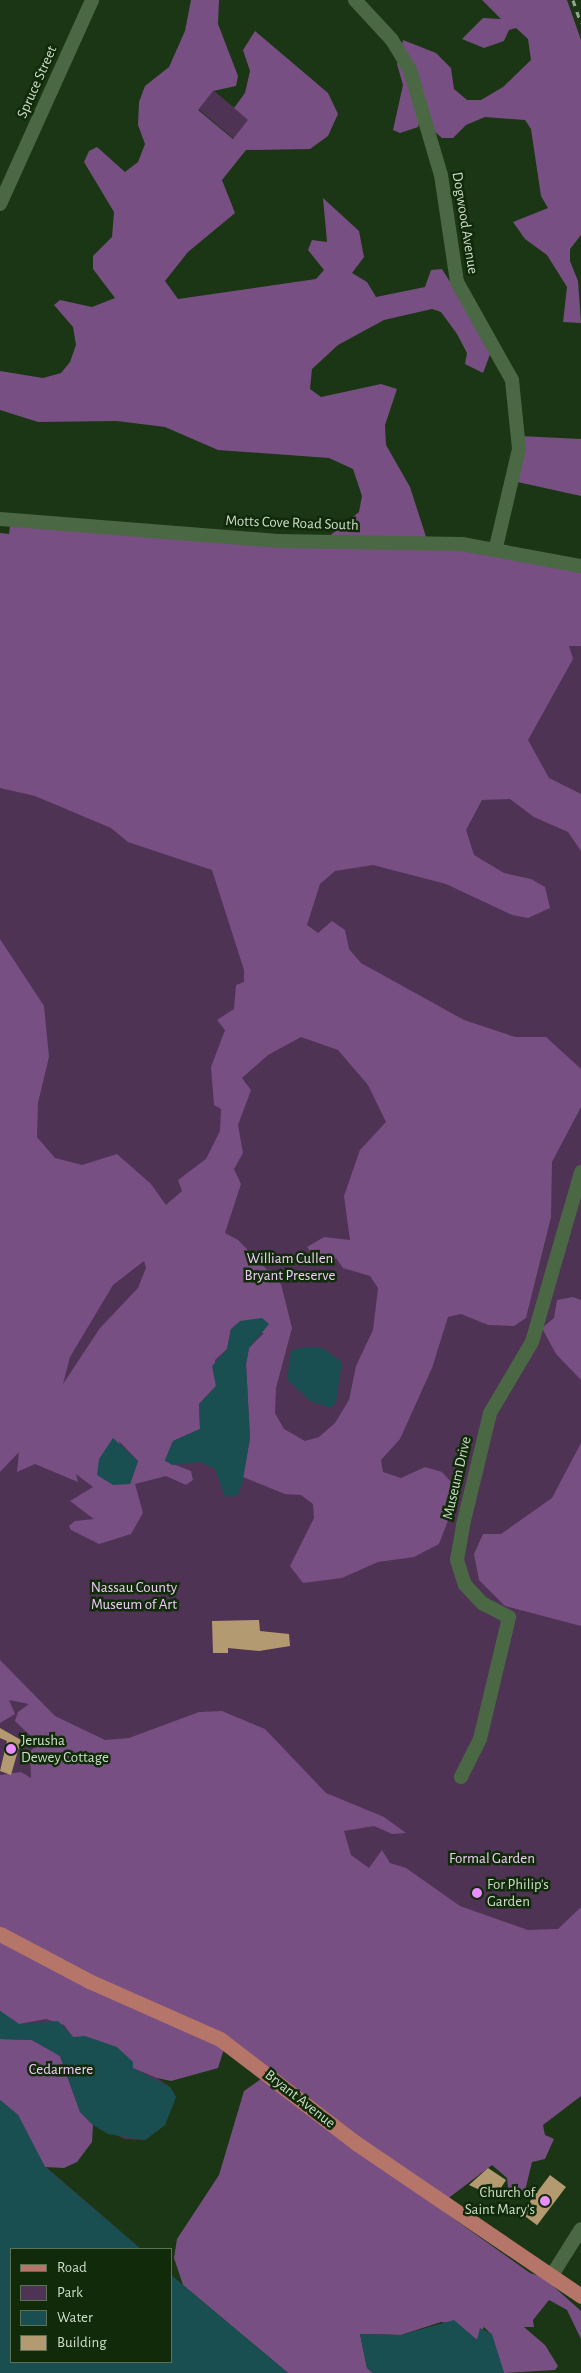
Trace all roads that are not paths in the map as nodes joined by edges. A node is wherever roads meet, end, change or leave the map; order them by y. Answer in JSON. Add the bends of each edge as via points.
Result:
{"nodes":[{"id":1,"x":92,"y":0,"type":"edge"},
{"id":2,"x":355,"y":0,"type":"edge"},
{"id":3,"x":0,"y":204,"type":"edge"},
{"id":4,"x":0,"y":519,"type":"edge"},
{"id":5,"x":496,"y":547,"type":"junction"},
{"id":6,"x":581,"y":566,"type":"edge"},
{"id":7,"x":581,"y":1172,"type":"edge"},
{"id":8,"x":461,"y":1777,"type":"dead end"},
{"id":9,"x":0,"y":1934,"type":"edge"},
{"id":10,"x":581,"y":2229,"type":"edge"},
{"id":11,"x":552,"y":2275,"type":"junction"},
{"id":12,"x":581,"y":2296,"type":"edge"}],
"edges":[{"from":1,"to":3,"type":"street","name":"Spruce Street"},
{"from":2,"to":5,"type":"street","name":"Dogwood Avenue","via":[[392,40],[410,70],[441,175],[457,282],[512,380],[519,449]]},
{"from":4,"to":5,"type":"street","name":"Motts Cove Road South","via":[[278,541]]},
{"from":5,"to":6,"type":"street","name":"Motts Cove Road South"},
{"from":7,"to":8,"type":"street","name":"Museum Drive","via":[[532,1342],[490,1413],[462,1525],[457,1560],[465,1585],[483,1604],[509,1617],[480,1739]]},
{"from":9,"to":11,"type":"main road","name":"Bryant Avenue","via":[[89,1982],[220,2039],[370,2153]]},
{"from":10,"to":11,"type":"street"},
{"from":11,"to":12,"type":"main road","name":"Bryant Avenue"}]}
